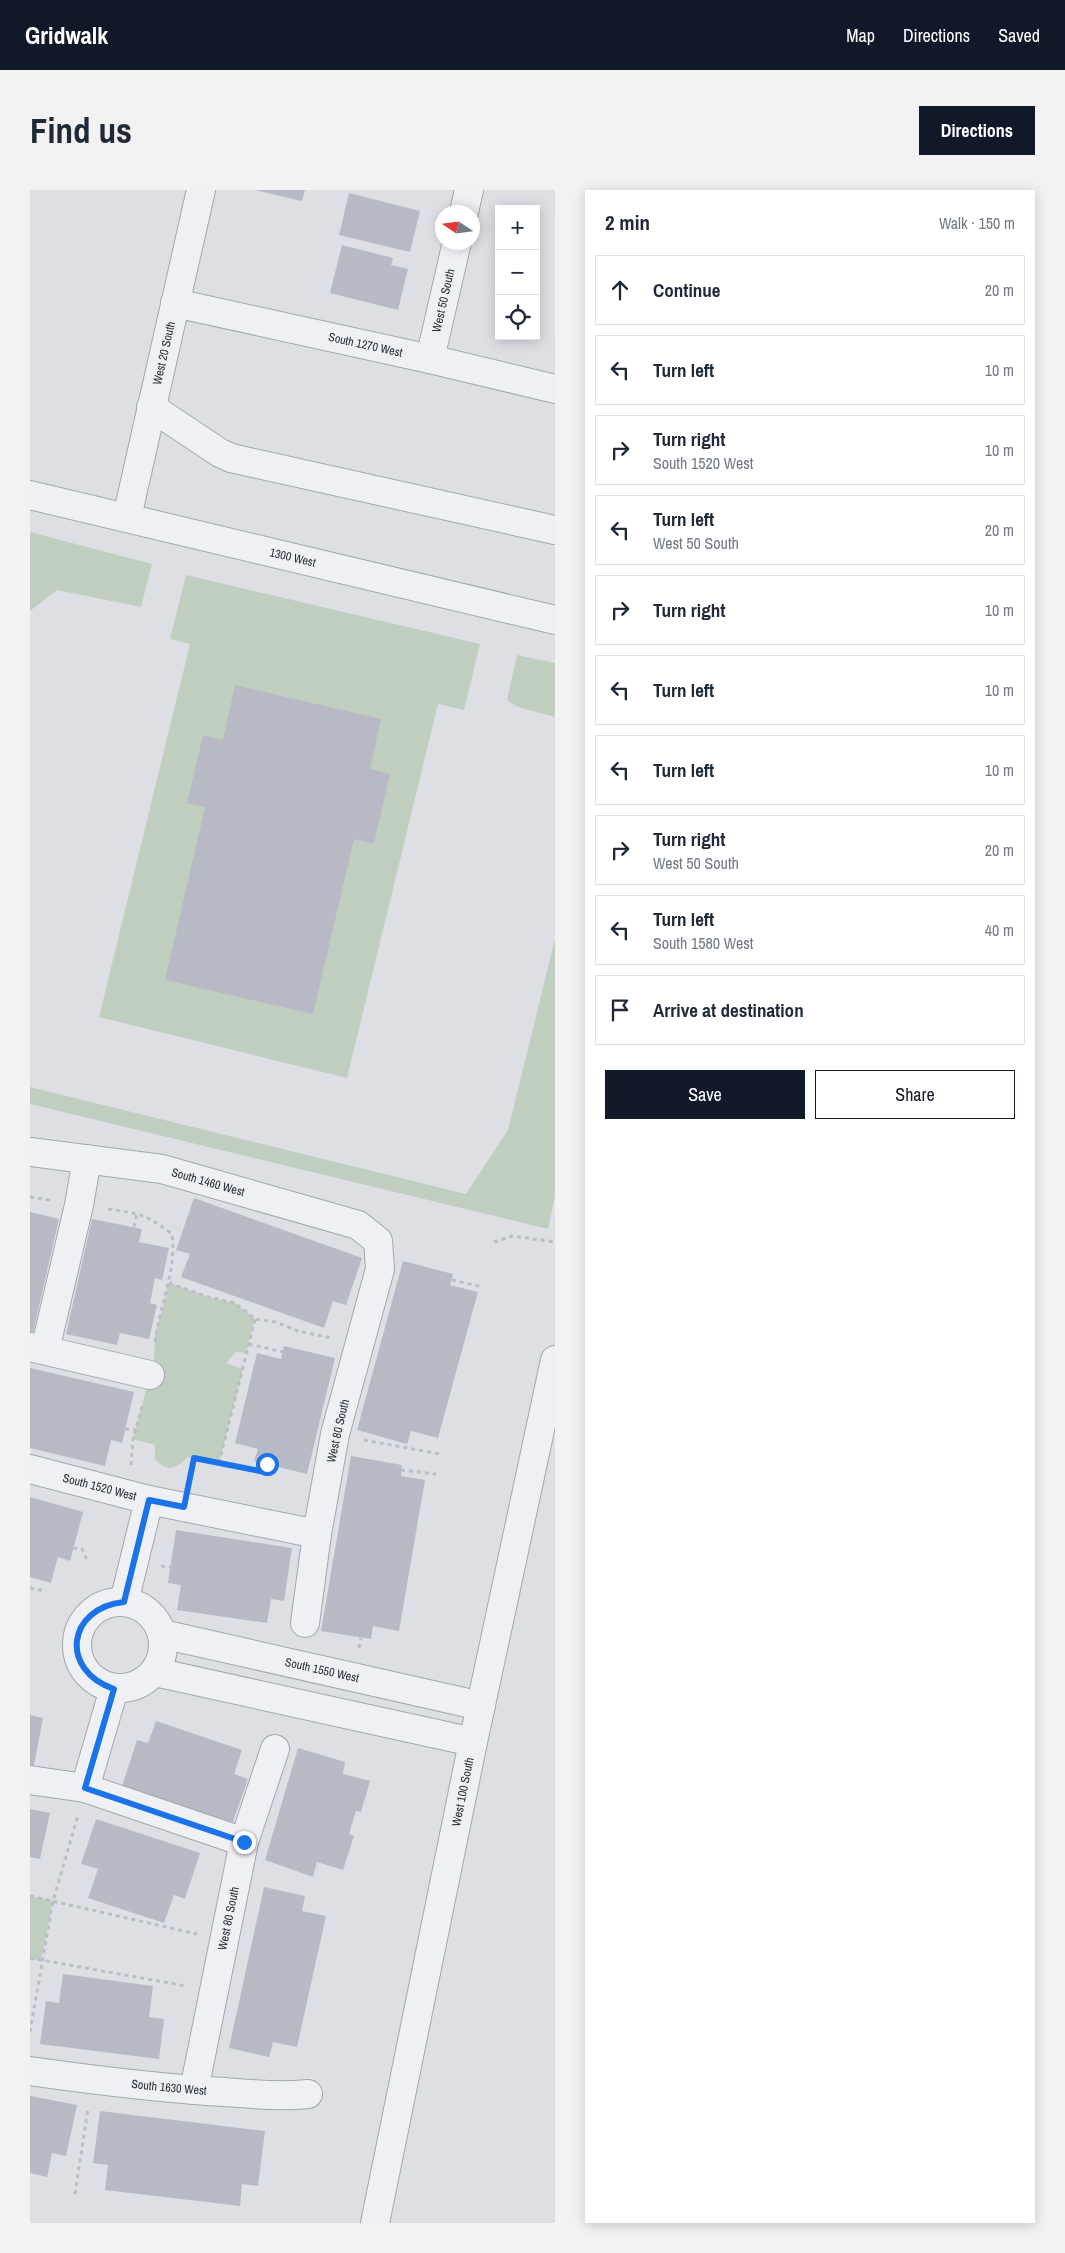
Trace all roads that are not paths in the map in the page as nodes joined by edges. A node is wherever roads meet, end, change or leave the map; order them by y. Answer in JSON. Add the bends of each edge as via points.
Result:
{"nodes":[{"id":1,"x":202,"y":190,"type":"edge"},
{"id":2,"x":469,"y":190,"type":"edge"},
{"id":3,"x":466,"y":205,"type":"edge"},
{"id":4,"x":455,"y":250,"type":"edge"},
{"id":5,"x":176,"y":303,"type":"junction"},
{"id":6,"x":430,"y":358,"type":"junction"},
{"id":7,"x":555,"y":389,"type":"edge"},
{"id":8,"x":151,"y":407,"type":"junction"},
{"id":9,"x":30,"y":495,"type":"edge"},
{"id":10,"x":127,"y":517,"type":"junction"},
{"id":11,"x":555,"y":530,"type":"edge"},
{"id":12,"x":555,"y":620,"type":"edge"},
{"id":13,"x":30,"y":1152,"type":"edge"},
{"id":14,"x":87,"y":1159,"type":"junction"},
{"id":15,"x":378,"y":1242,"type":"joint"},
{"id":16,"x":37,"y":1349,"type":"edge"},
{"id":17,"x":555,"y":1360,"type":"edge"},
{"id":18,"x":150,"y":1375,"type":"road end"},
{"id":19,"x":30,"y":1469,"type":"edge"},
{"id":20,"x":149,"y":1500,"type":"junction"},
{"id":21,"x":317,"y":1534,"type":"junction"},
{"id":22,"x":124,"y":1602,"type":"junction"},
{"id":23,"x":305,"y":1623,"type":"dead end"},
{"id":24,"x":162,"y":1634,"type":"junction"},
{"id":25,"x":154,"y":1672,"type":"junction"},
{"id":26,"x":114,"y":1689,"type":"junction"},
{"id":27,"x":481,"y":1706,"type":"junction"},
{"id":28,"x":473,"y":1742,"type":"junction"},
{"id":29,"x":275,"y":1749,"type":"dead end"},
{"id":30,"x":30,"y":1780,"type":"edge"},
{"id":31,"x":85,"y":1788,"type":"junction"},
{"id":32,"x":244,"y":1842,"type":"junction"},
{"id":33,"x":30,"y":2071,"type":"edge"},
{"id":34,"x":194,"y":2090,"type":"junction"},
{"id":35,"x":308,"y":2094,"type":"dead end"},
{"id":36,"x":375,"y":2223,"type":"edge"}],
"edges":[{"from":1,"to":5,"type":"street","name":"West 20 South"},
{"from":2,"to":3,"type":"street"},
{"from":4,"to":6,"type":"street","name":"West 50 South"},
{"from":5,"to":6,"type":"street","name":"South 1270 West"},
{"from":5,"to":8,"type":"street","name":"West 20 South"},
{"from":6,"to":7,"type":"street","name":"South 1270 West"},
{"from":8,"to":10,"type":"street","name":"West 20 South"},
{"from":8,"to":11,"type":"street","via":[[231,458]]},
{"from":9,"to":10,"type":"street","name":"1300 West"},
{"from":10,"to":12,"type":"street","name":"1300 West"},
{"from":13,"to":14,"type":"street","name":"South 1460 West"},
{"from":14,"to":15,"type":"street","name":"South 1460 West","via":[[162,1169],[358,1225]]},
{"from":14,"to":16,"type":"street","via":[[79,1205]]},
{"from":15,"to":21,"type":"street","name":"West 80 South","via":[[380,1269],[335,1434]]},
{"from":16,"to":18,"type":"street"},
{"from":17,"to":27,"type":"street","name":"West 100 South"},
{"from":19,"to":20,"type":"street","name":"South 1520 West"},
{"from":20,"to":21,"type":"street","name":"South 1520 West"},
{"from":20,"to":22,"type":"street"},
{"from":21,"to":23,"type":"street","name":"West 80 South"},
{"from":22,"to":24,"type":"street","via":[[148,1612]]},
{"from":22,"to":26,"type":"street","via":[[109,1603],[96,1609],[78,1633],[80,1662],[88,1675],[99,1684]]},
{"from":24,"to":25,"type":"street","via":[[164,1647]]},
{"from":24,"to":27,"type":"street","name":"South 1550 West"},
{"from":25,"to":26,"type":"street","via":[[136,1686]]},
{"from":25,"to":28,"type":"street"},
{"from":26,"to":31,"type":"street"},
{"from":27,"to":28,"type":"street","name":"West 100 South"},
{"from":28,"to":36,"type":"street","name":"West 100 South"},
{"from":29,"to":32,"type":"street","name":"West 80 South"},
{"from":30,"to":31,"type":"street"},
{"from":31,"to":32,"type":"street"},
{"from":32,"to":34,"type":"street","name":"West 80 South"},
{"from":33,"to":34,"type":"street","name":"South 1630 West"},
{"from":34,"to":35,"type":"street","name":"South 1630 West","via":[[290,2096]]}]}
